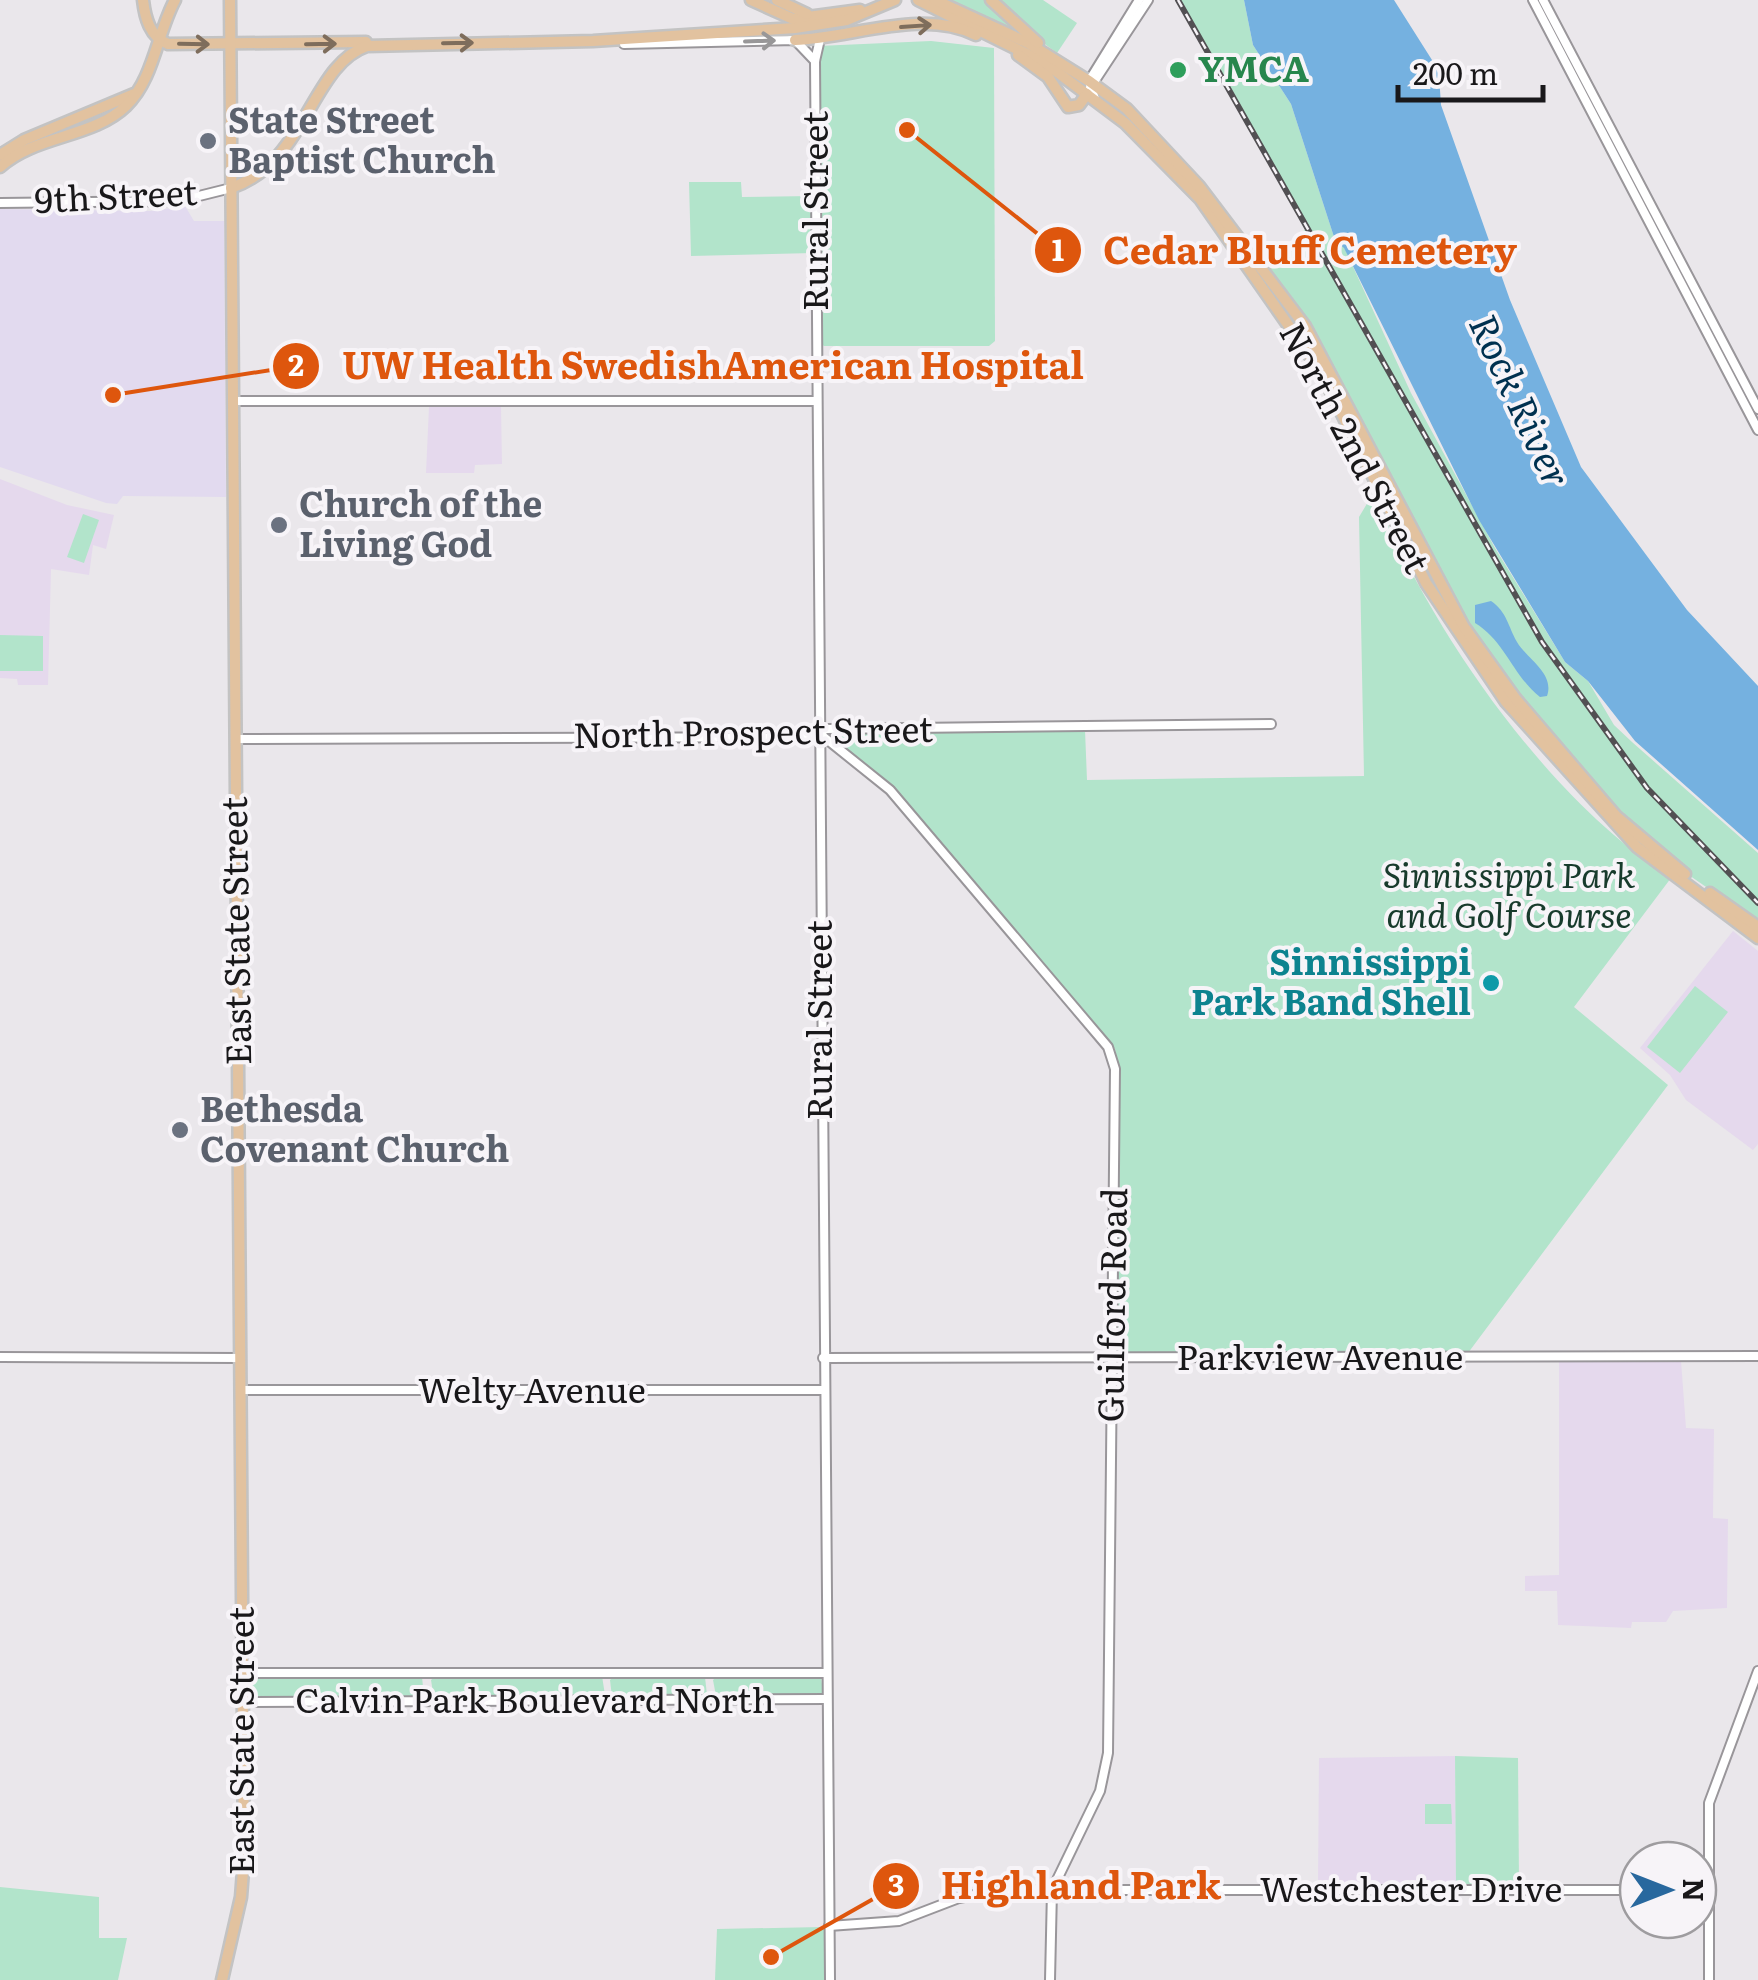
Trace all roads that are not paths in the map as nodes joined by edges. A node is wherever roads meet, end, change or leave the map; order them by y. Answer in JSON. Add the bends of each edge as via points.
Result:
{"nodes":[{"id":1,"x":143,"y":0,"type":"edge"},
{"id":2,"x":175,"y":0,"type":"edge"},
{"id":3,"x":230,"y":0,"type":"edge"},
{"id":4,"x":752,"y":0,"type":"edge"},
{"id":5,"x":777,"y":0,"type":"edge"},
{"id":6,"x":882,"y":0,"type":"edge"},
{"id":7,"x":895,"y":0,"type":"edge"},
{"id":8,"x":904,"y":0,"type":"edge"},
{"id":9,"x":918,"y":0,"type":"edge"},
{"id":10,"x":991,"y":0,"type":"edge"},
{"id":11,"x":1139,"y":0,"type":"edge"},
{"id":12,"x":1148,"y":0,"type":"edge"},
{"id":13,"x":1533,"y":0,"type":"edge"},
{"id":14,"x":1544,"y":0,"type":"edge"},
{"id":15,"x":936,"y":3,"type":"edge"},
{"id":16,"x":828,"y":16,"type":"junction"},
{"id":17,"x":820,"y":39,"type":"junction"},
{"id":18,"x":158,"y":40,"type":"junction"},
{"id":19,"x":796,"y":40,"type":"junction"},
{"id":20,"x":593,"y":41,"type":"junction"},
{"id":21,"x":412,"y":43,"type":"junction"},
{"id":22,"x":230,"y":44,"type":"junction"},
{"id":23,"x":1014,"y":52,"type":"junction"},
{"id":24,"x":815,"y":61,"type":"junction"},
{"id":25,"x":1089,"y":87,"type":"junction"},
{"id":26,"x":134,"y":93,"type":"junction"},
{"id":27,"x":0,"y":156,"type":"edge"},
{"id":28,"x":0,"y":167,"type":"edge"},
{"id":29,"x":231,"y":188,"type":"junction"},
{"id":30,"x":0,"y":202,"type":"edge"},
{"id":31,"x":817,"y":401,"type":"junction"},
{"id":32,"x":233,"y":402,"type":"junction"},
{"id":33,"x":1758,"y":409,"type":"edge"},
{"id":34,"x":1758,"y":430,"type":"edge"},
{"id":35,"x":1271,"y":724,"type":"dead end"},
{"id":36,"x":820,"y":733,"type":"junction"},
{"id":37,"x":236,"y":740,"type":"junction"},
{"id":38,"x":1758,"y":928,"type":"edge"},
{"id":39,"x":1758,"y":939,"type":"edge"},
{"id":40,"x":0,"y":1356,"type":"edge"},
{"id":41,"x":1758,"y":1356,"type":"edge"},
{"id":42,"x":240,"y":1358,"type":"junction"},
{"id":43,"x":823,"y":1358,"type":"junction"},
{"id":44,"x":1112,"y":1358,"type":"junction"},
{"id":45,"x":241,"y":1390,"type":"junction"},
{"id":46,"x":824,"y":1390,"type":"junction"},
{"id":47,"x":1758,"y":1671,"type":"edge"},
{"id":48,"x":244,"y":1673,"type":"junction"},
{"id":49,"x":825,"y":1673,"type":"junction"},
{"id":50,"x":826,"y":1699,"type":"junction"},
{"id":51,"x":244,"y":1702,"type":"junction"},
{"id":52,"x":1706,"y":1840,"type":"edge"},
{"id":53,"x":1052,"y":1890,"type":"junction"},
{"id":54,"x":1618,"y":1890,"type":"edge"},
{"id":55,"x":829,"y":1926,"type":"junction"},
{"id":56,"x":1706,"y":1940,"type":"edge"},
{"id":57,"x":222,"y":1980,"type":"edge"},
{"id":58,"x":830,"y":1980,"type":"edge"},
{"id":59,"x":1050,"y":1980,"type":"edge"},
{"id":60,"x":1709,"y":1980,"type":"edge"}],
"edges":[{"from":1,"to":18,"type":"main road"},
{"from":2,"to":18,"type":"main road"},
{"from":3,"to":22,"type":"main road","name":"East State Street"},
{"from":4,"to":16,"type":"main road","via":[[793,19]]},
{"from":5,"to":16,"type":"main road","via":[[792,11]]},
{"from":6,"to":16,"type":"main road"},
{"from":7,"to":20,"type":"main road","via":[[817,25]]},
{"from":8,"to":17,"type":"main road"},
{"from":9,"to":15,"type":"main road","name":"North 2nd Street"},
{"from":10,"to":25,"type":"main road"},
{"from":11,"to":25,"type":"street"},
{"from":12,"to":25,"type":"street"},
{"from":13,"to":34,"type":"street"},
{"from":14,"to":33,"type":"street"},
{"from":15,"to":25,"type":"main road","name":"North 2nd Street"},
{"from":15,"to":25,"type":"main road","name":"North 2nd Street","via":[[1028,43]]},
{"from":17,"to":19,"type":"main road"},
{"from":17,"to":23,"type":"main road","one_way":true,"via":[[949,25]]},
{"from":17,"to":24,"type":"street","name":"Rural Street"},
{"from":18,"to":22,"type":"main road","one_way":true},
{"from":18,"to":26,"type":"main road"},
{"from":20,"to":19,"type":"street","one_way":true},
{"from":19,"to":24,"type":"street"},
{"from":21,"to":20,"type":"main road","one_way":true},
{"from":22,"to":21,"type":"main road","one_way":true},
{"from":21,"to":29,"type":"main road","via":[[366,46],[348,55],[279,158]]},
{"from":22,"to":29,"type":"main road","name":"East State Street"},
{"from":23,"to":25,"type":"main road"},
{"from":23,"to":25,"type":"main road","via":[[1048,77],[1068,107],[1079,105]]},
{"from":24,"to":31,"type":"street","name":"Rural Street"},
{"from":25,"to":38,"type":"main road","name":"North 2nd Street","via":[[1162,143],[1305,326],[1376,452],[1438,583],[1516,698],[1641,841]]},
{"from":25,"to":39,"type":"main road","name":"North 2nd Street","via":[[1200,200],[1283,315],[1360,443],[1426,582],[1506,702],[1636,847]]},
{"from":26,"to":27,"type":"main road"},
{"from":26,"to":28,"type":"main road","via":[[115,114],[22,151]]},
{"from":29,"to":30,"type":"street","name":"9th Street","via":[[178,201]]},
{"from":29,"to":32,"type":"main road","name":"East State Street"},
{"from":31,"to":32,"type":"street"},
{"from":31,"to":36,"type":"street","name":"Rural Street"},
{"from":32,"to":37,"type":"main road","name":"East State Street"},
{"from":35,"to":36,"type":"street","name":"North Prospect Street"},
{"from":36,"to":37,"type":"street","name":"North Prospect Street","via":[[686,740]]},
{"from":36,"to":43,"type":"street","name":"Rural Street"},
{"from":36,"to":44,"type":"street","name":"Guilford Road","via":[[880,779],[1108,1047],[1115,1069]]},
{"from":37,"to":42,"type":"main road","name":"East State Street"},
{"from":40,"to":42,"type":"street"},
{"from":41,"to":44,"type":"street","name":"Parkview Avenue"},
{"from":42,"to":45,"type":"main road","name":"East State Street"},
{"from":43,"to":44,"type":"street","name":"Parkview Avenue"},
{"from":43,"to":46,"type":"street","name":"Rural Street"},
{"from":44,"to":53,"type":"street","name":"Guilford Road","via":[[1108,1753],[1100,1791]]},
{"from":45,"to":46,"type":"street","name":"Welty Avenue"},
{"from":45,"to":48,"type":"main road","name":"East State Street"},
{"from":46,"to":49,"type":"street","name":"Rural Street"},
{"from":47,"to":52,"type":"street","via":[[1709,1804]]},
{"from":48,"to":49,"type":"street","name":"Calvin Park Boulevard North"},
{"from":48,"to":51,"type":"main road","name":"East State Street"},
{"from":49,"to":50,"type":"street","name":"Rural Street"},
{"from":50,"to":51,"type":"street","name":"Calvin Park Boulevard North"},
{"from":50,"to":55,"type":"street","name":"Rural Street"},
{"from":51,"to":57,"type":"main road","name":"East State Street","via":[[241,1896]]},
{"from":53,"to":54,"type":"street","name":"Westchester Drive"},
{"from":53,"to":55,"type":"street","name":"Westchester Drive","via":[[989,1892],[899,1921]]},
{"from":53,"to":59,"type":"street","name":"Guilford Road"},
{"from":55,"to":58,"type":"street","name":"Rural Street"},
{"from":56,"to":60,"type":"street"}]}
